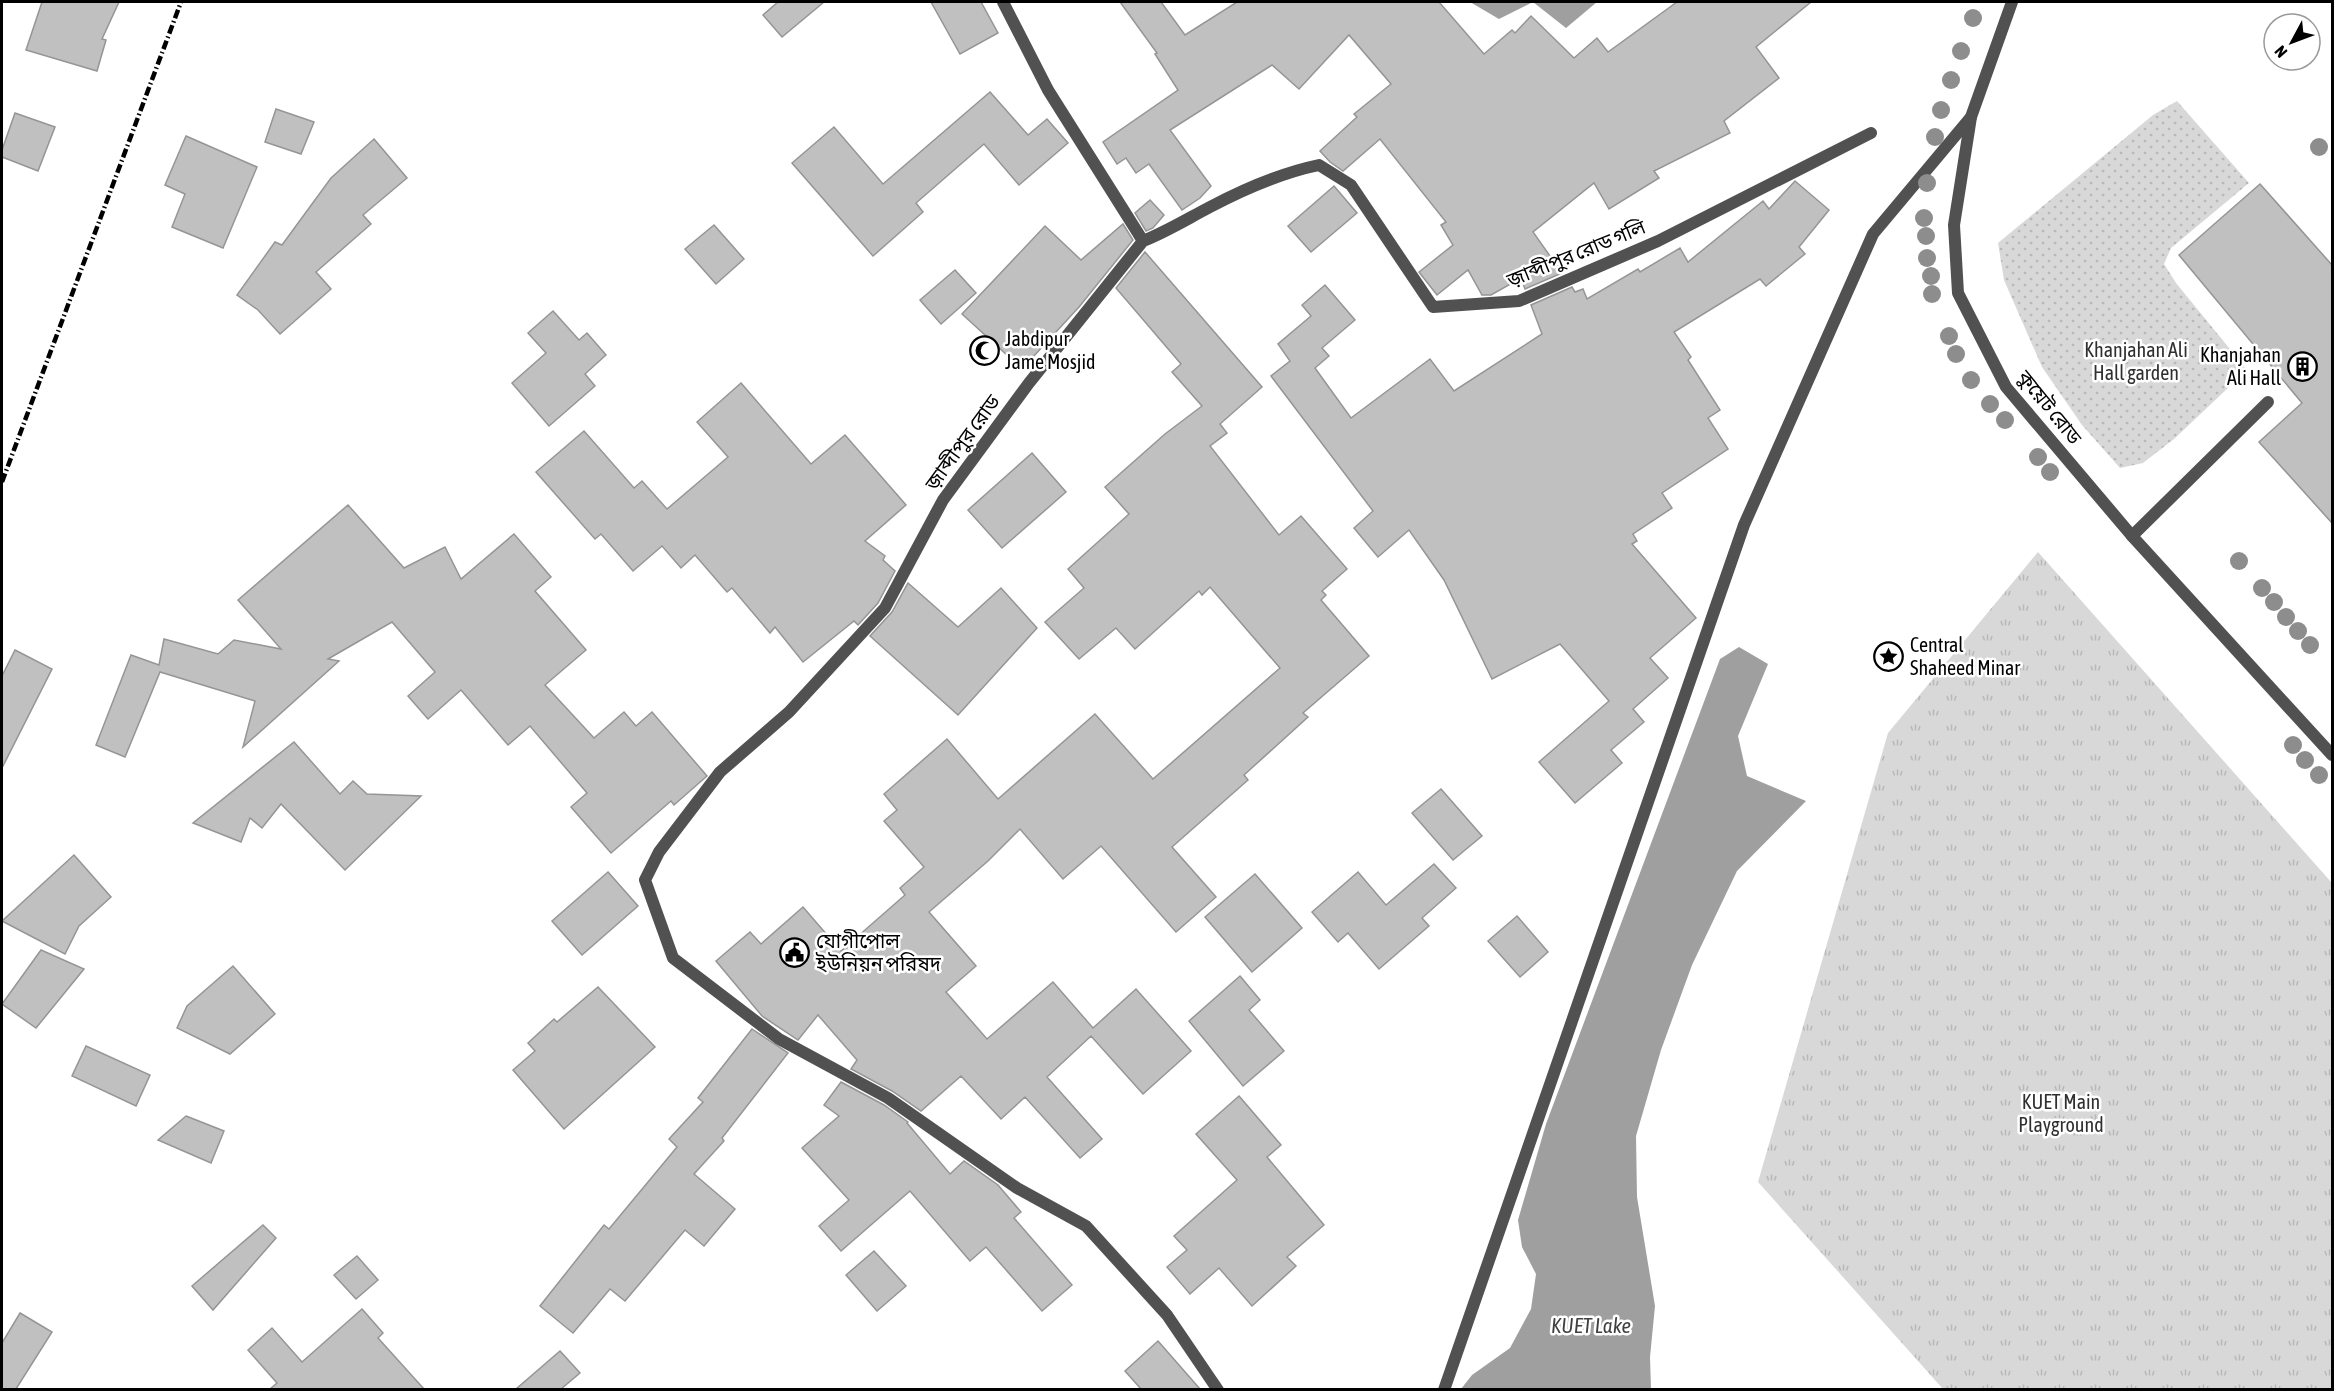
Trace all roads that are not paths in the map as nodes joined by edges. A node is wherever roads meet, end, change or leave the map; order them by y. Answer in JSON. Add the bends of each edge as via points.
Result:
{"nodes":[{"id":1,"x":1003,"y":2,"type":"edge"},
{"id":2,"x":2012,"y":2,"type":"edge"},
{"id":3,"x":1971,"y":117,"type":"junction"},
{"id":4,"x":1870,"y":133,"type":"dead end"},
{"id":5,"x":1143,"y":241,"type":"junction"},
{"id":6,"x":2268,"y":402,"type":"dead end"},
{"id":7,"x":2132,"y":537,"type":"junction"},
{"id":8,"x":2332,"y":755,"type":"edge"},
{"id":9,"x":1218,"y":1389,"type":"edge"},
{"id":10,"x":1444,"y":1389,"type":"edge"}],
"edges":[{"from":1,"to":5,"type":"street","via":[[1048,90]]},
{"from":2,"to":3,"type":"street","name":"কুয়েট রোড"},
{"from":3,"to":7,"type":"street","name":"কুয়েট রোড","via":[[1954,225],[1958,293],[2006,387]]},
{"from":3,"to":10,"type":"street","via":[[1874,234],[1744,525]]},
{"from":4,"to":5,"type":"street","name":"জ়াব্দীপুর রোড গলি","via":[[1658,241],[1519,301],[1433,307],[1351,184],[1319,165],[1289,171]]},
{"from":5,"to":9,"type":"street","name":"জ়াব্দীপুর রোড","via":[[1029,383],[943,500],[885,608],[789,712],[720,772],[659,852],[645,880],[673,958],[779,1039],[888,1098],[1017,1188],[1086,1226],[1167,1316]]},
{"from":6,"to":7,"type":"street"},
{"from":7,"to":8,"type":"street","name":"কুয়েট রোড"}]}
